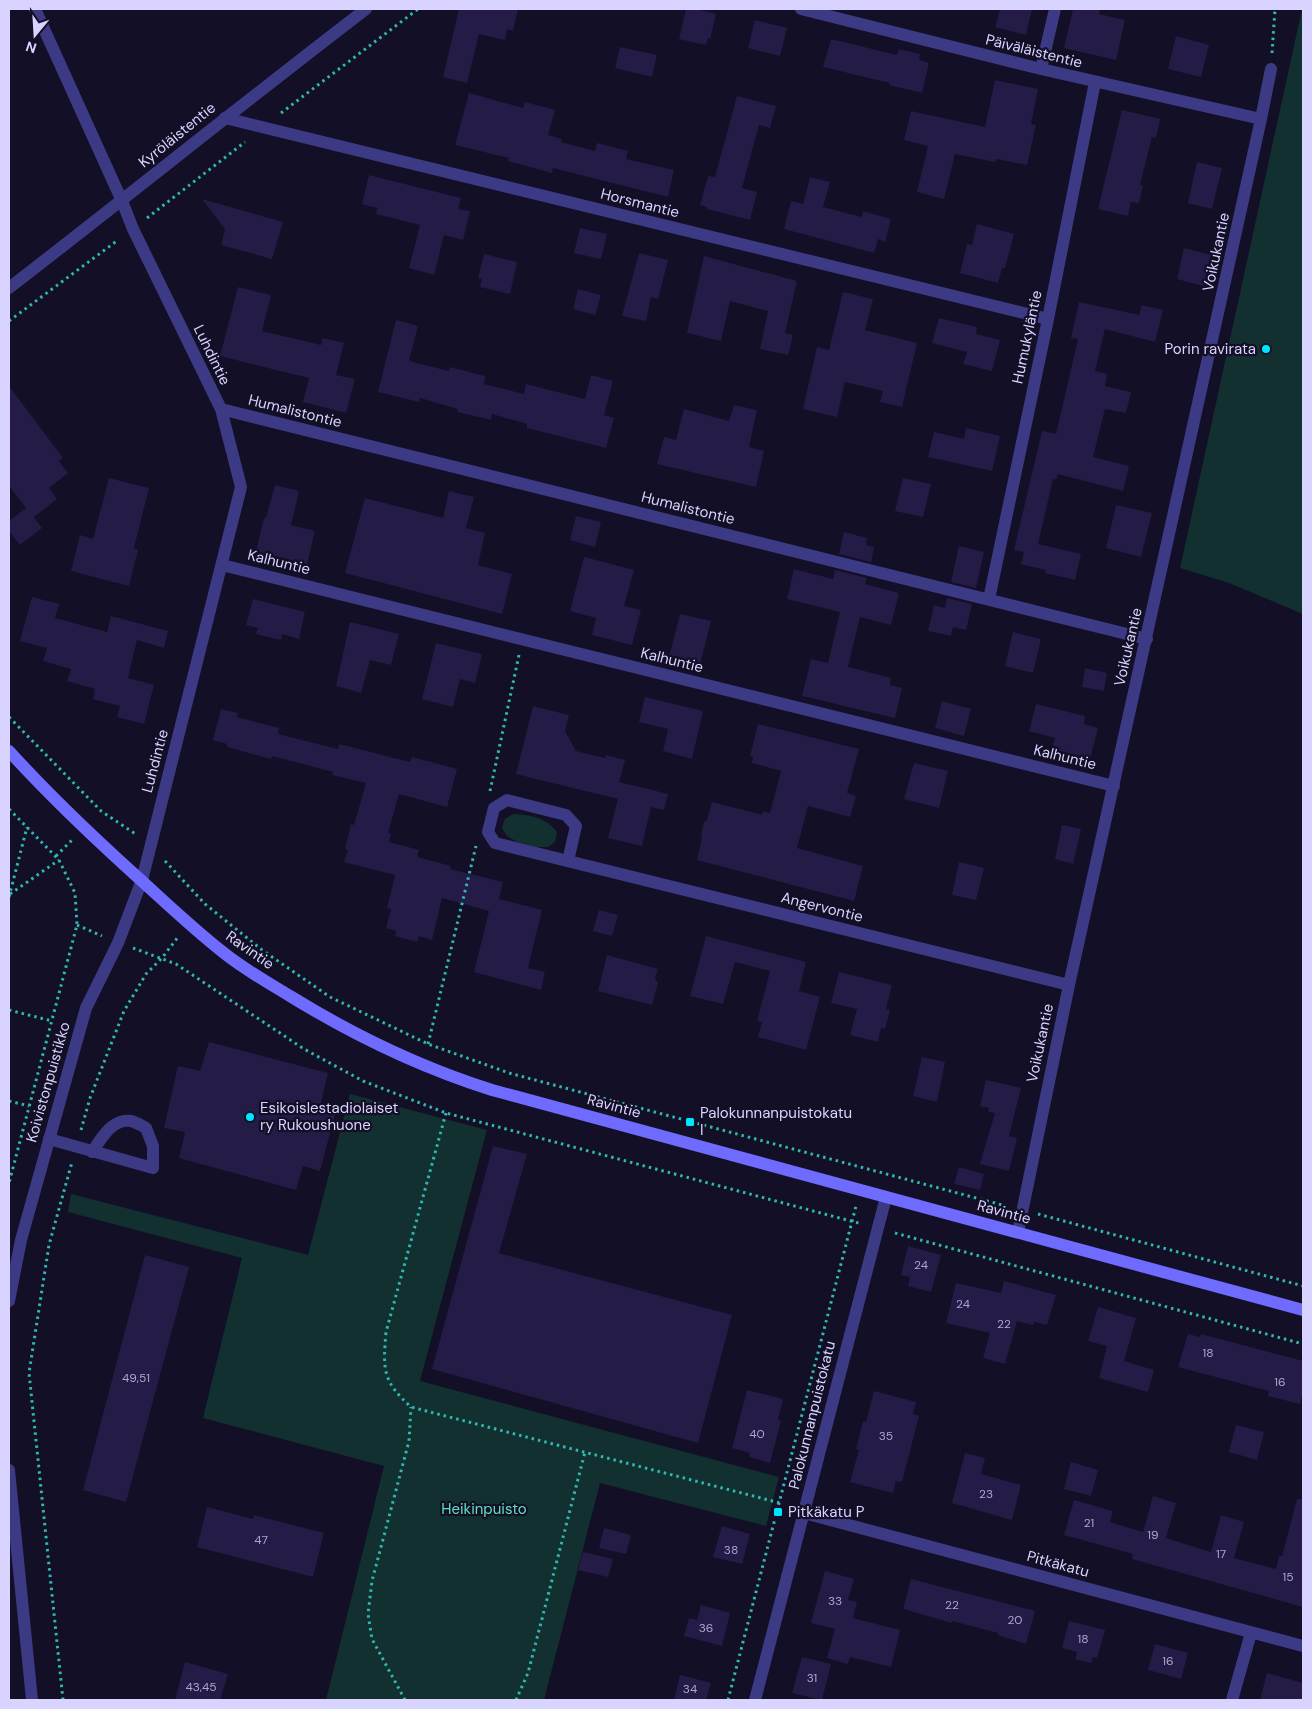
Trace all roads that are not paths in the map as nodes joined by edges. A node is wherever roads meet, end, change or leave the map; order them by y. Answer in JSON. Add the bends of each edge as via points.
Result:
{"nodes":[{"id":1,"x":35,"y":9,"type":"edge"},
{"id":2,"x":366,"y":9,"type":"edge"},
{"id":3,"x":801,"y":9,"type":"edge"},
{"id":4,"x":1055,"y":9,"type":"edge"},
{"id":5,"x":1041,"y":69,"type":"junction"},
{"id":6,"x":1271,"y":69,"type":"road end"},
{"id":7,"x":1095,"y":82,"type":"junction"},
{"id":8,"x":225,"y":118,"type":"junction"},
{"id":9,"x":1261,"y":119,"type":"junction"},
{"id":10,"x":122,"y":201,"type":"junction"},
{"id":11,"x":9,"y":288,"type":"edge"},
{"id":12,"x":1048,"y":319,"type":"junction"},
{"id":13,"x":221,"y":409,"type":"junction"},
{"id":14,"x":222,"y":564,"type":"junction"},
{"id":15,"x":989,"y":599,"type":"junction"},
{"id":16,"x":1147,"y":639,"type":"junction"},
{"id":17,"x":9,"y":751,"type":"edge"},
{"id":18,"x":1114,"y":786,"type":"junction"},
{"id":19,"x":568,"y":861,"type":"junction"},
{"id":20,"x":142,"y":880,"type":"junction"},
{"id":21,"x":1069,"y":984,"type":"junction"},
{"id":22,"x":49,"y":1139,"type":"junction"},
{"id":23,"x":92,"y":1152,"type":"junction"},
{"id":24,"x":886,"y":1197,"type":"junction"},
{"id":25,"x":1018,"y":1232,"type":"junction"},
{"id":26,"x":9,"y":1301,"type":"edge"},
{"id":27,"x":1303,"y":1310,"type":"edge"},
{"id":28,"x":9,"y":1470,"type":"edge"},
{"id":29,"x":804,"y":1513,"type":"junction"},
{"id":30,"x":1251,"y":1633,"type":"junction"},
{"id":31,"x":1303,"y":1646,"type":"edge"},
{"id":32,"x":32,"y":1700,"type":"edge"},
{"id":33,"x":755,"y":1700,"type":"edge"},
{"id":34,"x":1232,"y":1700,"type":"edge"}],
"edges":[{"from":1,"to":10,"type":"street","name":"Luhdintie"},
{"from":2,"to":8,"type":"street","name":"Kyröläistentie"},
{"from":3,"to":5,"type":"street","name":"Päiväläistentie"},
{"from":4,"to":5,"type":"street"},
{"from":5,"to":7,"type":"street","name":"Päiväläistentie"},
{"from":6,"to":9,"type":"street","name":"Voikukantie"},
{"from":7,"to":9,"type":"street","name":"Päiväläistentie"},
{"from":7,"to":12,"type":"street","name":"Humukyläntie"},
{"from":8,"to":10,"type":"street","name":"Kyröläistentie"},
{"from":8,"to":12,"type":"street","name":"Horsmantie"},
{"from":9,"to":16,"type":"street","name":"Voikukantie"},
{"from":10,"to":11,"type":"street","name":"Kyröläistentie"},
{"from":10,"to":13,"type":"street","name":"Luhdintie"},
{"from":12,"to":15,"type":"street","name":"Humukyläntie"},
{"from":13,"to":14,"type":"street","name":"Luhdintie","via":[[241,487]]},
{"from":13,"to":15,"type":"street","name":"Humalistontie"},
{"from":14,"to":18,"type":"street","name":"Kalhuntie"},
{"from":14,"to":20,"type":"street","name":"Luhdintie"},
{"from":15,"to":16,"type":"street","name":"Humalistontie"},
{"from":16,"to":18,"type":"street","name":"Voikukantie"},
{"from":17,"to":20,"type":"main road","name":"Ravintie","via":[[77,821]]},
{"from":18,"to":21,"type":"street","name":"Voikukantie"},
{"from":19,"to":19,"type":"street","name":"Angervontie","via":[[494,843],[488,832],[494,808],[507,800],[566,815],[576,826]]},
{"from":19,"to":21,"type":"street","name":"Angervontie"},
{"from":20,"to":22,"type":"street","name":"Koivistonpuistikko","via":[[118,943],[86,1008]]},
{"from":20,"to":24,"type":"main road","name":"Ravintie","via":[[188,924],[226,954],[325,1018],[374,1044],[445,1074],[500,1092]]},
{"from":21,"to":25,"type":"street","name":"Voikukantie"},
{"from":22,"to":23,"type":"street"},
{"from":22,"to":26,"type":"street","name":"Koivistonpuistikko","via":[[21,1240]]},
{"from":23,"to":23,"type":"street","via":[[136,1164],[154,1168],[153,1146],[146,1128],[131,1121],[119,1122],[105,1132]]},
{"from":24,"to":25,"type":"main road","name":"Ravintie"},
{"from":24,"to":29,"type":"street","name":"Palokunnanpuistokatu"},
{"from":25,"to":27,"type":"main road","name":"Ravintie"},
{"from":28,"to":32,"type":"street"},
{"from":29,"to":30,"type":"street","name":"Pitkäkatu"},
{"from":29,"to":33,"type":"street","name":"Palokunnanpuistokatu"},
{"from":30,"to":31,"type":"street","name":"Pitkäkatu"},
{"from":30,"to":34,"type":"street"}]}
